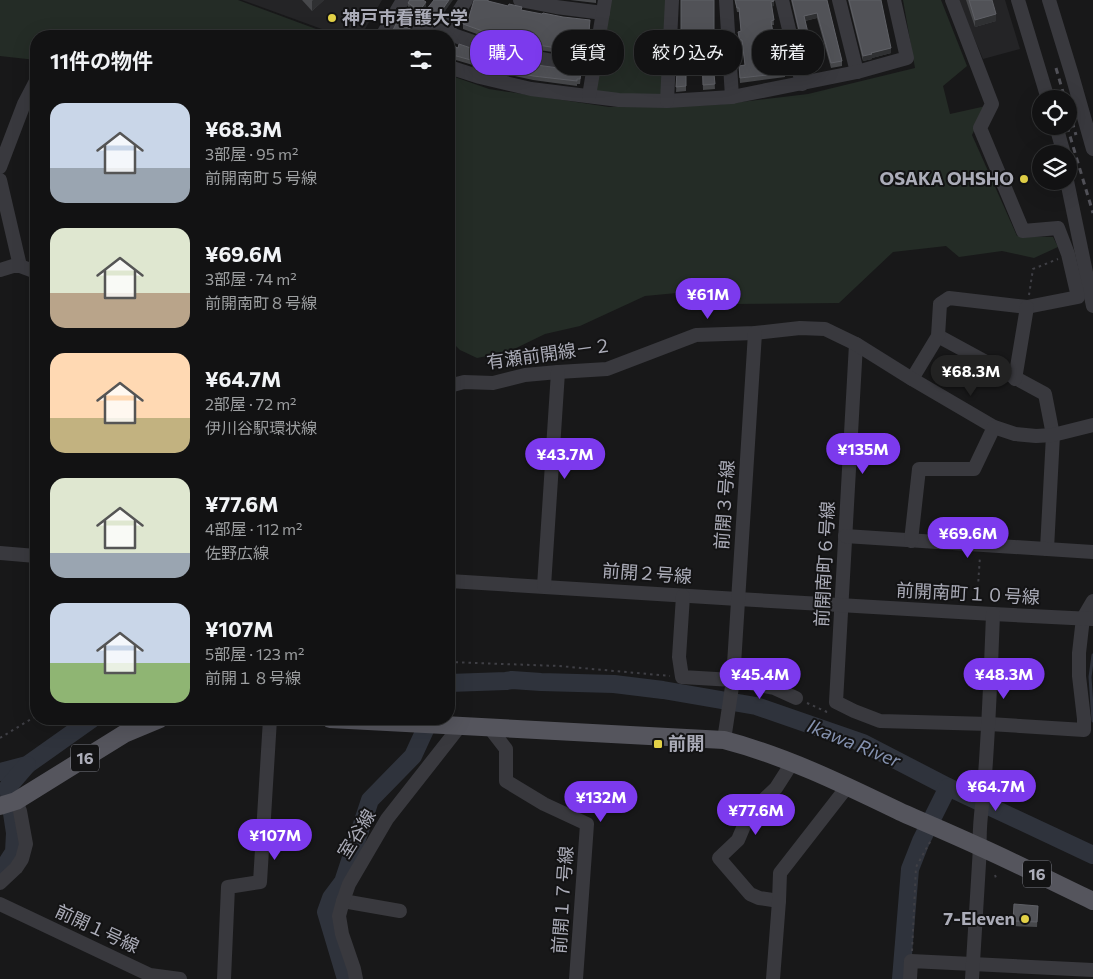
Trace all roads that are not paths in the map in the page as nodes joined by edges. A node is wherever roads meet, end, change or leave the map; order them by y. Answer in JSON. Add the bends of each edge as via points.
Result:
{"nodes":[{"id":1,"x":403,"y":0,"type":"edge"},
{"id":2,"x":466,"y":0,"type":"edge"},
{"id":3,"x":520,"y":0,"type":"edge"},
{"id":4,"x":672,"y":0,"type":"edge"},
{"id":5,"x":726,"y":0,"type":"edge"},
{"id":6,"x":782,"y":0,"type":"edge"},
{"id":7,"x":839,"y":0,"type":"edge"},
{"id":8,"x":894,"y":0,"type":"edge"},
{"id":9,"x":952,"y":0,"type":"edge"},
{"id":10,"x":1018,"y":0,"type":"edge"},
{"id":11,"x":1049,"y":0,"type":"edge"},
{"id":12,"x":604,"y":6,"type":"edge"},
{"id":13,"x":394,"y":15,"type":"junction"},
{"id":14,"x":385,"y":30,"type":"edge"},
{"id":15,"x":440,"y":30,"type":"edge"},
{"id":16,"x":447,"y":30,"type":"edge"},
{"id":17,"x":600,"y":30,"type":"edge"},
{"id":18,"x":455,"y":35,"type":"edge"},
{"id":19,"x":552,"y":61,"type":"edge"},
{"id":20,"x":455,"y":69,"type":"edge"},
{"id":21,"x":857,"y":72,"type":"junction"},
{"id":22,"x":593,"y":75,"type":"edge"},
{"id":23,"x":1072,"y":75,"type":"junction"},
{"id":24,"x":802,"y":84,"type":"junction"},
{"id":25,"x":1045,"y":90,"type":"edge"},
{"id":26,"x":30,"y":92,"type":"edge"},
{"id":27,"x":589,"y":96,"type":"junction"},
{"id":28,"x":732,"y":97,"type":"junction"},
{"id":29,"x":667,"y":101,"type":"junction"},
{"id":30,"x":1093,"y":131,"type":"edge"},
{"id":31,"x":1093,"y":150,"type":"edge"},
{"id":32,"x":0,"y":167,"type":"edge"},
{"id":33,"x":0,"y":180,"type":"edge"},
{"id":34,"x":1069,"y":190,"type":"edge"},
{"id":35,"x":1075,"y":190,"type":"edge"},
{"id":36,"x":1092,"y":253,"type":"edge"},
{"id":37,"x":20,"y":266,"type":"junction"},
{"id":38,"x":0,"y":270,"type":"edge"},
{"id":39,"x":30,"y":270,"type":"edge"},
{"id":40,"x":1093,"y":306,"type":"edge"},
{"id":41,"x":1027,"y":307,"type":"junction"},
{"id":42,"x":755,"y":333,"type":"junction"},
{"id":43,"x":938,"y":336,"type":"junction"},
{"id":44,"x":856,"y":344,"type":"junction"},
{"id":45,"x":558,"y":372,"type":"junction"},
{"id":46,"x":912,"y":379,"type":"junction"},
{"id":47,"x":1015,"y":379,"type":"junction"},
{"id":48,"x":455,"y":384,"type":"edge"},
{"id":49,"x":1093,"y":425,"type":"edge"},
{"id":50,"x":994,"y":427,"type":"junction"},
{"id":51,"x":1053,"y":435,"type":"junction"},
{"id":52,"x":845,"y":536,"type":"junction"},
{"id":53,"x":912,"y":541,"type":"junction"},
{"id":54,"x":1047,"y":549,"type":"junction"},
{"id":55,"x":1093,"y":552,"type":"edge"},
{"id":56,"x":0,"y":554,"type":"edge"},
{"id":57,"x":30,"y":556,"type":"edge"},
{"id":58,"x":455,"y":581,"type":"edge"},
{"id":59,"x":544,"y":586,"type":"junction"},
{"id":60,"x":682,"y":596,"type":"junction"},
{"id":61,"x":738,"y":599,"type":"junction"},
{"id":62,"x":1093,"y":601,"type":"edge"},
{"id":63,"x":842,"y":605,"type":"junction"},
{"id":64,"x":993,"y":614,"type":"junction"},
{"id":65,"x":1089,"y":619,"type":"edge"},
{"id":66,"x":733,"y":680,"type":"junction"},
{"id":67,"x":796,"y":698,"type":"road end"},
{"id":68,"x":988,"y":724,"type":"junction"},
{"id":69,"x":146,"y":725,"type":"edge"},
{"id":70,"x":270,"y":725,"type":"edge"},
{"id":71,"x":444,"y":725,"type":"edge"},
{"id":72,"x":460,"y":726,"type":"junction"},
{"id":73,"x":489,"y":727,"type":"junction"},
{"id":74,"x":724,"y":735,"type":"junction"},
{"id":75,"x":792,"y":763,"type":"junction"},
{"id":76,"x":848,"y":787,"type":"junction"},
{"id":77,"x":8,"y":803,"type":"edge"},
{"id":78,"x":980,"y":842,"type":"junction"},
{"id":79,"x":0,"y":883,"type":"edge"},
{"id":80,"x":342,"y":901,"type":"junction"},
{"id":81,"x":1093,"y":901,"type":"edge"},
{"id":82,"x":779,"y":902,"type":"junction"},
{"id":83,"x":0,"y":904,"type":"edge"},
{"id":84,"x":400,"y":911,"type":"dead end"},
{"id":85,"x":973,"y":963,"type":"junction"},
{"id":86,"x":1093,"y":970,"type":"edge"},
{"id":87,"x":149,"y":977,"type":"edge"},
{"id":88,"x":180,"y":979,"type":"edge"},
{"id":89,"x":224,"y":979,"type":"edge"},
{"id":90,"x":356,"y":979,"type":"edge"},
{"id":91,"x":576,"y":979,"type":"edge"},
{"id":92,"x":773,"y":979,"type":"edge"},
{"id":93,"x":910,"y":979,"type":"edge"},
{"id":94,"x":972,"y":979,"type":"edge"}],
"edges":[{"from":1,"to":13,"type":"street"},
{"from":2,"to":16,"type":"street"},
{"from":3,"to":12,"type":"street","via":[[556,7]]},
{"from":4,"to":29,"type":"street"},
{"from":5,"to":28,"type":"street"},
{"from":6,"to":24,"type":"street"},
{"from":7,"to":21,"type":"street"},
{"from":8,"to":21,"type":"street","via":[[907,58]]},
{"from":9,"to":41,"type":"street","via":[[992,104],[980,128],[1023,231],[1058,228],[1068,254],[1078,297]]},
{"from":10,"to":25,"type":"street"},
{"from":11,"to":23,"type":"street"},
{"from":12,"to":17,"type":"street"},
{"from":13,"to":14,"type":"street"},
{"from":13,"to":15,"type":"street"},
{"from":18,"to":19,"type":"street","via":[[518,55]]},
{"from":20,"to":27,"type":"street","via":[[531,89]]},
{"from":21,"to":24,"type":"street"},
{"from":22,"to":27,"type":"street"},
{"from":23,"to":30,"type":"street"},
{"from":23,"to":31,"type":"street"},
{"from":24,"to":28,"type":"street"},
{"from":26,"to":32,"type":"street"},
{"from":27,"to":29,"type":"street"},
{"from":28,"to":29,"type":"street"},
{"from":33,"to":37,"type":"street"},
{"from":34,"to":40,"type":"street"},
{"from":35,"to":36,"type":"street"},
{"from":37,"to":38,"type":"street"},
{"from":37,"to":39,"type":"street"},
{"from":41,"to":43,"type":"street","via":[[948,298],[940,304]]},
{"from":41,"to":47,"type":"street"},
{"from":42,"to":44,"type":"street","name":"有瀬前開線－２","via":[[825,329]]},
{"from":42,"to":45,"type":"street","name":"有瀬前開線－２","via":[[696,335],[607,369]]},
{"from":42,"to":61,"type":"street","name":"前開３号線"},
{"from":43,"to":46,"type":"street"},
{"from":43,"to":47,"type":"street"},
{"from":44,"to":46,"type":"street","name":"有瀬前開線－２"},
{"from":44,"to":52,"type":"street","name":"前開南町６号線"},
{"from":45,"to":48,"type":"street","name":"有瀬前開線－２","via":[[524,375],[494,383]]},
{"from":45,"to":59,"type":"street"},
{"from":46,"to":50,"type":"street","name":"有瀬前開線－２"},
{"from":47,"to":51,"type":"street","via":[[1045,394]]},
{"from":49,"to":51,"type":"street","name":"有瀬前開線－２"},
{"from":50,"to":51,"type":"street","name":"有瀬前開線－２","via":[[1014,434]]},
{"from":50,"to":53,"type":"street","via":[[974,469],[920,469]]},
{"from":51,"to":54,"type":"street"},
{"from":52,"to":53,"type":"street"},
{"from":52,"to":63,"type":"street","name":"前開南町６号線"},
{"from":53,"to":54,"type":"street"},
{"from":54,"to":55,"type":"street"},
{"from":56,"to":57,"type":"street"},
{"from":58,"to":59,"type":"street","name":"前開２号線"},
{"from":59,"to":60,"type":"street","name":"前開２号線"},
{"from":60,"to":61,"type":"street","name":"前開２号線"},
{"from":60,"to":66,"type":"street","via":[[679,657],[682,677]]},
{"from":61,"to":63,"type":"street","name":"前開２号線"},
{"from":61,"to":66,"type":"street","name":"前開３号線"},
{"from":62,"to":65,"type":"street","name":"前開南町６号線"},
{"from":63,"to":64,"type":"street","name":"前開南町１０号線"},
{"from":63,"to":68,"type":"street","name":"前開南町６号線","via":[[836,702],[880,720]]},
{"from":64,"to":65,"type":"street","name":"前開南町１０号線"},
{"from":64,"to":68,"type":"street"},
{"from":65,"to":68,"type":"street","name":"前開南町６号線","via":[[1079,653],[1084,730]]},
{"from":66,"to":67,"type":"street","via":[[774,688]]},
{"from":66,"to":74,"type":"street","name":"前開３号線"},
{"from":68,"to":78,"type":"street"},
{"from":69,"to":77,"type":"main road","number":"16","via":[[124,734]]},
{"from":70,"to":89,"type":"street","via":[[260,882],[228,887]]},
{"from":71,"to":72,"type":"main road","number":"16"},
{"from":72,"to":73,"type":"main road","number":"16"},
{"from":72,"to":80,"type":"street","name":"室谷線","via":[[387,819]]},
{"from":73,"to":74,"type":"main road","number":"16"},
{"from":73,"to":91,"type":"street","name":"前開１７号線","via":[[506,749],[506,781],[587,824]]},
{"from":74,"to":75,"type":"main road","number":"16"},
{"from":75,"to":76,"type":"main road","number":"16"},
{"from":75,"to":82,"type":"street","via":[[776,788],[749,814],[738,840],[719,858],[750,894]]},
{"from":76,"to":78,"type":"main road","number":"16","via":[[931,826]]},
{"from":76,"to":82,"type":"street","via":[[780,873]]},
{"from":77,"to":79,"type":"street","via":[[20,811],[26,844],[22,859]]},
{"from":78,"to":81,"type":"main road","number":"16"},
{"from":78,"to":85,"type":"street"},
{"from":80,"to":84,"type":"street"},
{"from":80,"to":90,"type":"street","name":"室谷線","via":[[339,916],[342,934]]},
{"from":82,"to":92,"type":"street"},
{"from":83,"to":87,"type":"street","name":"前開１号線"},
{"from":85,"to":86,"type":"street"},
{"from":85,"to":93,"type":"street","via":[[911,961]]},
{"from":85,"to":94,"type":"street"},
{"from":87,"to":88,"type":"street","name":"前開１号線"}]}
